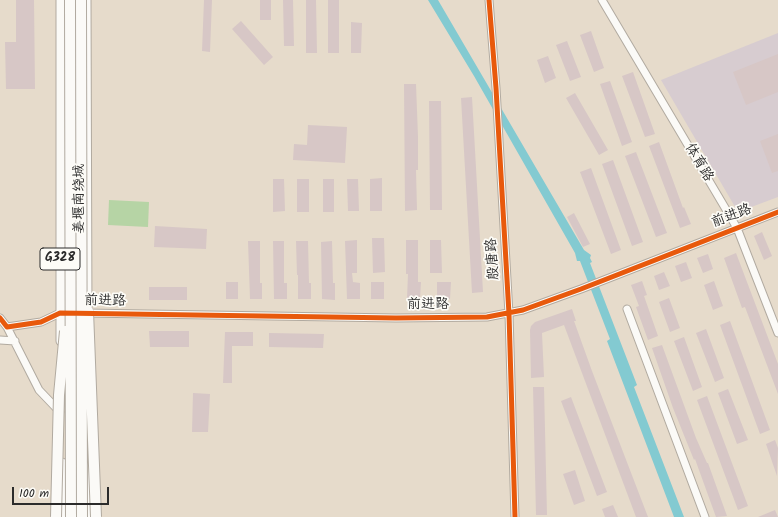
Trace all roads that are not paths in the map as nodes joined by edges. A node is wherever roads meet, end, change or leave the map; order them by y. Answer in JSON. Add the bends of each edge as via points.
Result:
{"nodes":[{"id":1,"x":61,"y":0,"type":"edge"},
{"id":2,"x":70,"y":0,"type":"edge"},
{"id":3,"x":81,"y":0,"type":"edge"},
{"id":4,"x":86,"y":0,"type":"edge"},
{"id":5,"x":489,"y":0,"type":"edge"},
{"id":6,"x":602,"y":0,"type":"edge"},
{"id":7,"x":81,"y":181,"type":"junction"},
{"id":8,"x":778,"y":212,"type":"edge"},
{"id":9,"x":737,"y":228,"type":"junction"},
{"id":10,"x":70,"y":271,"type":"junction"},
{"id":11,"x":627,"y":309,"type":"dead end"},
{"id":12,"x":60,"y":313,"type":"junction"},
{"id":13,"x":87,"y":313,"type":"junction"},
{"id":14,"x":509,"y":314,"type":"junction"},
{"id":15,"x":0,"y":318,"type":"edge"},
{"id":16,"x":7,"y":327,"type":"junction"},
{"id":17,"x":778,"y":333,"type":"edge"},
{"id":18,"x":0,"y":340,"type":"edge"},
{"id":19,"x":15,"y":341,"type":"junction"},
{"id":20,"x":62,"y":414,"type":"junction"},
{"id":21,"x":56,"y":517,"type":"edge"},
{"id":22,"x":62,"y":517,"type":"edge"},
{"id":23,"x":71,"y":517,"type":"edge"},
{"id":24,"x":82,"y":517,"type":"edge"},
{"id":25,"x":89,"y":517,"type":"edge"},
{"id":26,"x":96,"y":517,"type":"edge"},
{"id":27,"x":515,"y":517,"type":"edge"},
{"id":28,"x":705,"y":517,"type":"edge"}],
"edges":[{"from":1,"to":12,"type":"main road","name":"G328","number":"G328"},
{"from":2,"to":10,"type":"highway","name":"姜堰南绕城","bridge":true},
{"from":3,"to":7,"type":"highway","name":"姜堰南绕城","bridge":true},
{"from":4,"to":13,"type":"main road","name":"G328","number":"G328"},
{"from":5,"to":14,"type":"street","name":"殷唐路"},
{"from":6,"to":9,"type":"street","name":"体育路"},
{"from":7,"to":24,"type":"highway","name":"姜堰南绕城","bridge":true},
{"from":7,"to":26,"type":"highway","bridge":true},
{"from":8,"to":9,"type":"street","name":"前进路"},
{"from":9,"to":14,"type":"street","name":"前进路","via":[[608,279]]},
{"from":9,"to":17,"type":"street","name":"体育路"},
{"from":10,"to":21,"type":"highway","bridge":true,"via":[[59,395]]},
{"from":10,"to":23,"type":"highway","name":"姜堰南绕城","bridge":true},
{"from":11,"to":28,"type":"street"},
{"from":12,"to":13,"type":"street","name":"前进路"},
{"from":12,"to":16,"type":"street","via":[[41,322]]},
{"from":12,"to":20,"type":"main road","name":"G328","number":"G328"},
{"from":13,"to":14,"type":"street","name":"前进路","via":[[396,318],[487,318]]},
{"from":13,"to":25,"type":"main road","name":"G328","number":"G328"},
{"from":14,"to":27,"type":"street","name":"殷唐路"},
{"from":15,"to":16,"type":"street"},
{"from":16,"to":19,"type":"street"},
{"from":18,"to":19,"type":"street"},
{"from":19,"to":20,"type":"street","via":[[39,390]]},
{"from":20,"to":22,"type":"main road","name":"G328","number":"G328"}]}
